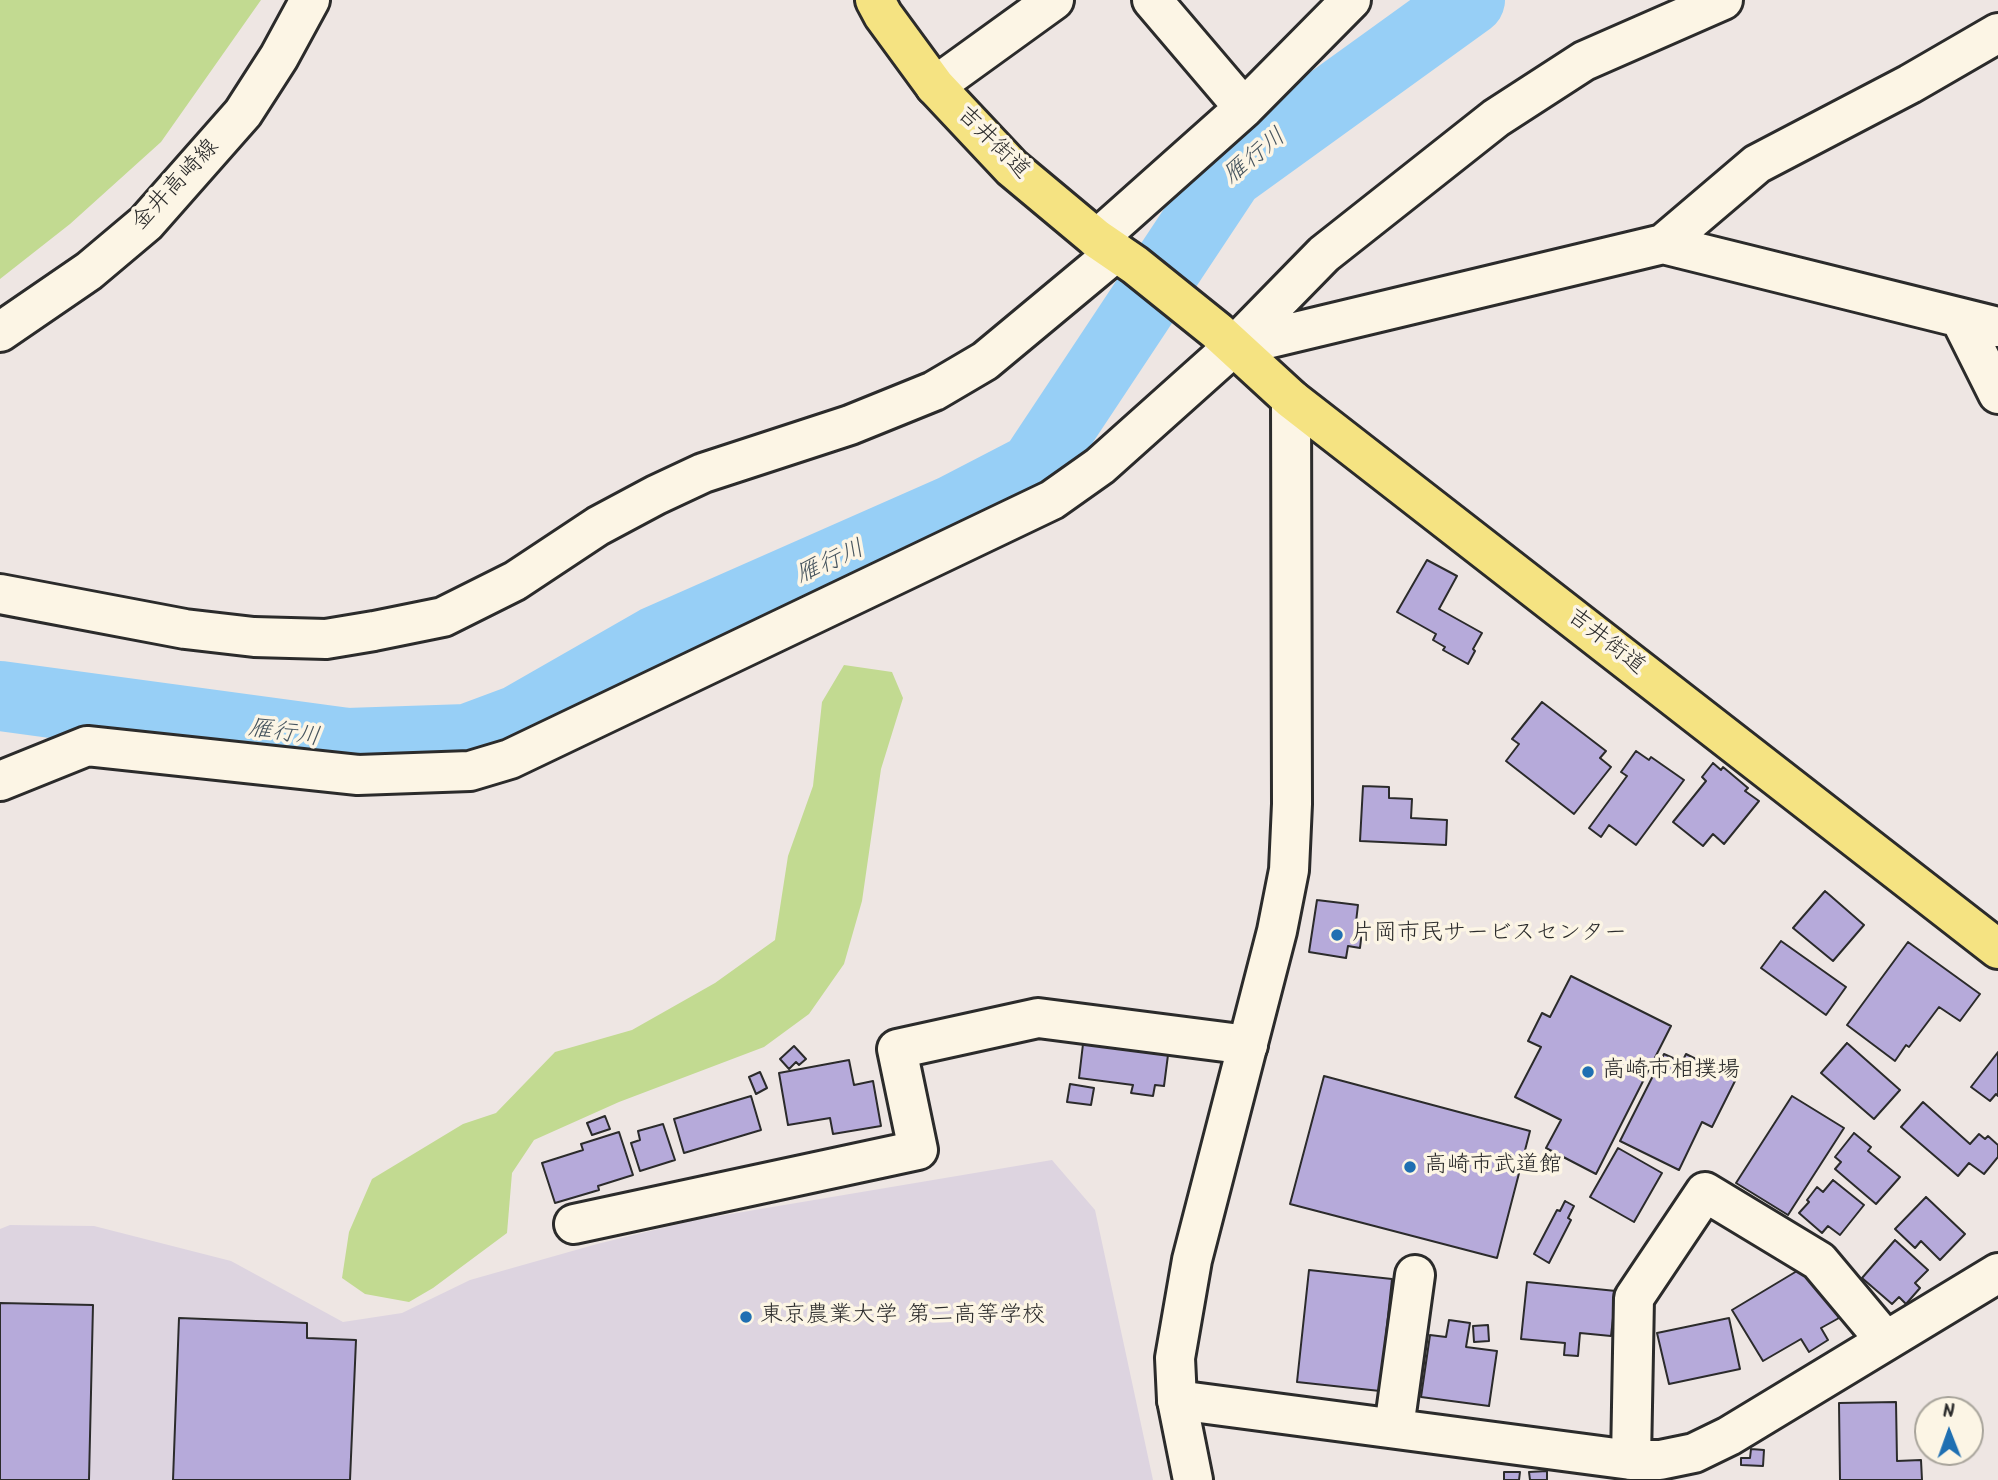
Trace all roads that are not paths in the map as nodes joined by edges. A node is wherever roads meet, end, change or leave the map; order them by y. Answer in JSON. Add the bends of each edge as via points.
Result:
{"nodes":[{"id":1,"x":310,"y":0,"type":"edge"},
{"id":2,"x":876,"y":0,"type":"edge"},
{"id":3,"x":1054,"y":0,"type":"edge"},
{"id":4,"x":1152,"y":0,"type":"edge"},
{"id":5,"x":1351,"y":0,"type":"edge"},
{"id":6,"x":1723,"y":0,"type":"edge"},
{"id":7,"x":1998,"y":33,"type":"edge"},
{"id":8,"x":935,"y":86,"type":"junction"},
{"id":9,"x":1244,"y":108,"type":"junction"},
{"id":10,"x":1663,"y":244,"type":"junction"},
{"id":11,"x":1116,"y":252,"type":"junction"},
{"id":12,"x":1960,"y":318,"type":"junction"},
{"id":13,"x":1998,"y":327,"type":"edge"},
{"id":14,"x":0,"y":332,"type":"edge"},
{"id":15,"x":1225,"y":339,"type":"junction"},
{"id":16,"x":1998,"y":394,"type":"edge"},
{"id":17,"x":1291,"y":399,"type":"junction"},
{"id":18,"x":0,"y":594,"type":"edge"},
{"id":19,"x":0,"y":781,"type":"edge"},
{"id":20,"x":1998,"y":949,"type":"edge"},
{"id":21,"x":1248,"y":1045,"type":"junction"},
{"id":22,"x":573,"y":1224,"type":"dead end"},
{"id":23,"x":1998,"y":1273,"type":"edge"},
{"id":24,"x":1415,"y":1275,"type":"dead end"},
{"id":25,"x":1886,"y":1341,"type":"junction"},
{"id":26,"x":1177,"y":1400,"type":"junction"},
{"id":27,"x":1394,"y":1428,"type":"junction"},
{"id":28,"x":1631,"y":1460,"type":"junction"},
{"id":29,"x":1193,"y":1480,"type":"edge"}],
"edges":[{"from":1,"to":14,"type":"street","name":"金井高崎線","via":[[243,113],[146,223],[89,271]]},
{"from":2,"to":8,"type":"main road","name":"吉井街道"},
{"from":3,"to":8,"type":"street"},
{"from":4,"to":9,"type":"street"},
{"from":5,"to":9,"type":"street"},
{"from":6,"to":15,"type":"street","via":[[1584,61],[1496,118]]},
{"from":7,"to":10,"type":"street","via":[[1910,85],[1757,164]]},
{"from":8,"to":11,"type":"main road","name":"吉井街道","via":[[1012,168]]},
{"from":9,"to":11,"type":"street"},
{"from":10,"to":12,"type":"street"},
{"from":10,"to":15,"type":"street"},
{"from":11,"to":15,"type":"main road","name":"吉井街道"},
{"from":11,"to":18,"type":"street","via":[[985,361],[934,391],[850,425],[703,473],[598,526],[514,581],[443,617],[326,639],[254,637],[185,629]]},
{"from":12,"to":13,"type":"street"},
{"from":12,"to":16,"type":"street"},
{"from":15,"to":17,"type":"main road","name":"吉井街道"},
{"from":15,"to":19,"type":"street","via":[[1100,466],[1052,500],[510,759],[470,771],[358,775],[87,746]]},
{"from":17,"to":20,"type":"main road","name":"吉井街道"},
{"from":17,"to":21,"type":"street","via":[[1289,870]]},
{"from":21,"to":22,"type":"street","via":[[1038,1018],[897,1049],[918,1150]]},
{"from":21,"to":26,"type":"street","via":[[1192,1260],[1175,1358]]},
{"from":23,"to":25,"type":"street"},
{"from":24,"to":27,"type":"street"},
{"from":25,"to":28,"type":"street","via":[[1694,1453]]},
{"from":25,"to":28,"type":"street","via":[[1819,1261],[1705,1192],[1633,1298]]},
{"from":26,"to":27,"type":"street"},
{"from":26,"to":29,"type":"street"},
{"from":27,"to":28,"type":"street"}]}
